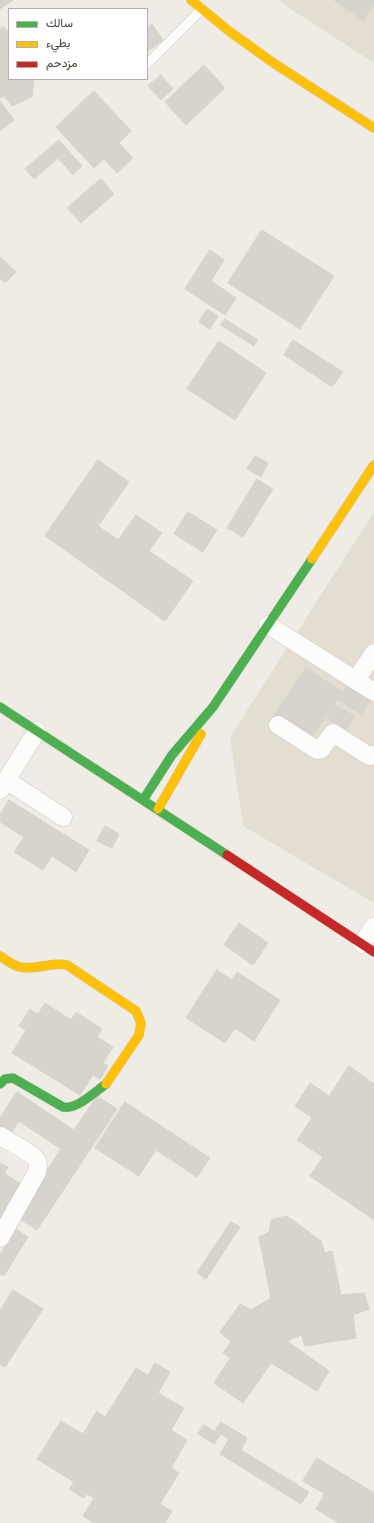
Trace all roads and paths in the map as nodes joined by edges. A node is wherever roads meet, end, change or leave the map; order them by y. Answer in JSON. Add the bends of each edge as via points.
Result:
{"nodes":[{"id":1,"x":191,"y":0,"type":"edge"},
{"id":2,"x":202,"y":9,"type":"junction"},
{"id":3,"x":148,"y":63,"type":"edge"},
{"id":4,"x":374,"y":128,"type":"edge"},
{"id":5,"x":374,"y":465,"type":"edge"},
{"id":6,"x":268,"y":624,"type":"junction"},
{"id":7,"x":374,"y":653,"type":"edge"},
{"id":8,"x":356,"y":680,"type":"junction"},
{"id":9,"x":374,"y":692,"type":"edge"},
{"id":10,"x":0,"y":706,"type":"edge"},
{"id":11,"x":213,"y":707,"type":"junction"},
{"id":12,"x":278,"y":725,"type":"dead end"},
{"id":13,"x":37,"y":731,"type":"junction"},
{"id":14,"x":374,"y":755,"type":"edge"},
{"id":15,"x":3,"y":785,"type":"edge"},
{"id":16,"x":143,"y":800,"type":"junction"},
{"id":17,"x":158,"y":809,"type":"junction"},
{"id":18,"x":63,"y":817,"type":"dead end"},
{"id":19,"x":374,"y":926,"type":"edge"},
{"id":20,"x":368,"y":948,"type":"edge"},
{"id":21,"x":0,"y":956,"type":"edge"},
{"id":22,"x":0,"y":1084,"type":"edge"},
{"id":23,"x":0,"y":1136,"type":"edge"},
{"id":24,"x":0,"y":1238,"type":"edge"}],
"edges":[{"from":1,"to":2,"type":"street"},
{"from":2,"to":3,"type":"lane"},
{"from":2,"to":4,"type":"street","via":[[272,62]]},
{"from":5,"to":6,"type":"street"},
{"from":6,"to":8,"type":"street"},
{"from":6,"to":11,"type":"street"},
{"from":7,"to":8,"type":"street"},
{"from":8,"to":9,"type":"street"},
{"from":10,"to":13,"type":"street"},
{"from":11,"to":16,"type":"street","via":[[172,755]]},
{"from":11,"to":17,"type":"street","via":[[196,746]]},
{"from":12,"to":14,"type":"street","via":[[318,750],[333,733],[366,754]]},
{"from":13,"to":15,"type":"street"},
{"from":13,"to":16,"type":"street"},
{"from":15,"to":18,"type":"street"},
{"from":16,"to":17,"type":"street"},
{"from":17,"to":20,"type":"street"},
{"from":19,"to":20,"type":"street"},
{"from":21,"to":22,"type":"street","via":[[12,964],[25,968],[61,962],[67,964],[136,1011],[141,1018],[142,1026],[139,1035],[109,1081],[75,1106],[63,1107],[14,1078],[7,1078]]},
{"from":23,"to":24,"type":"street","via":[[31,1155],[36,1159],[38,1166]]}]}
